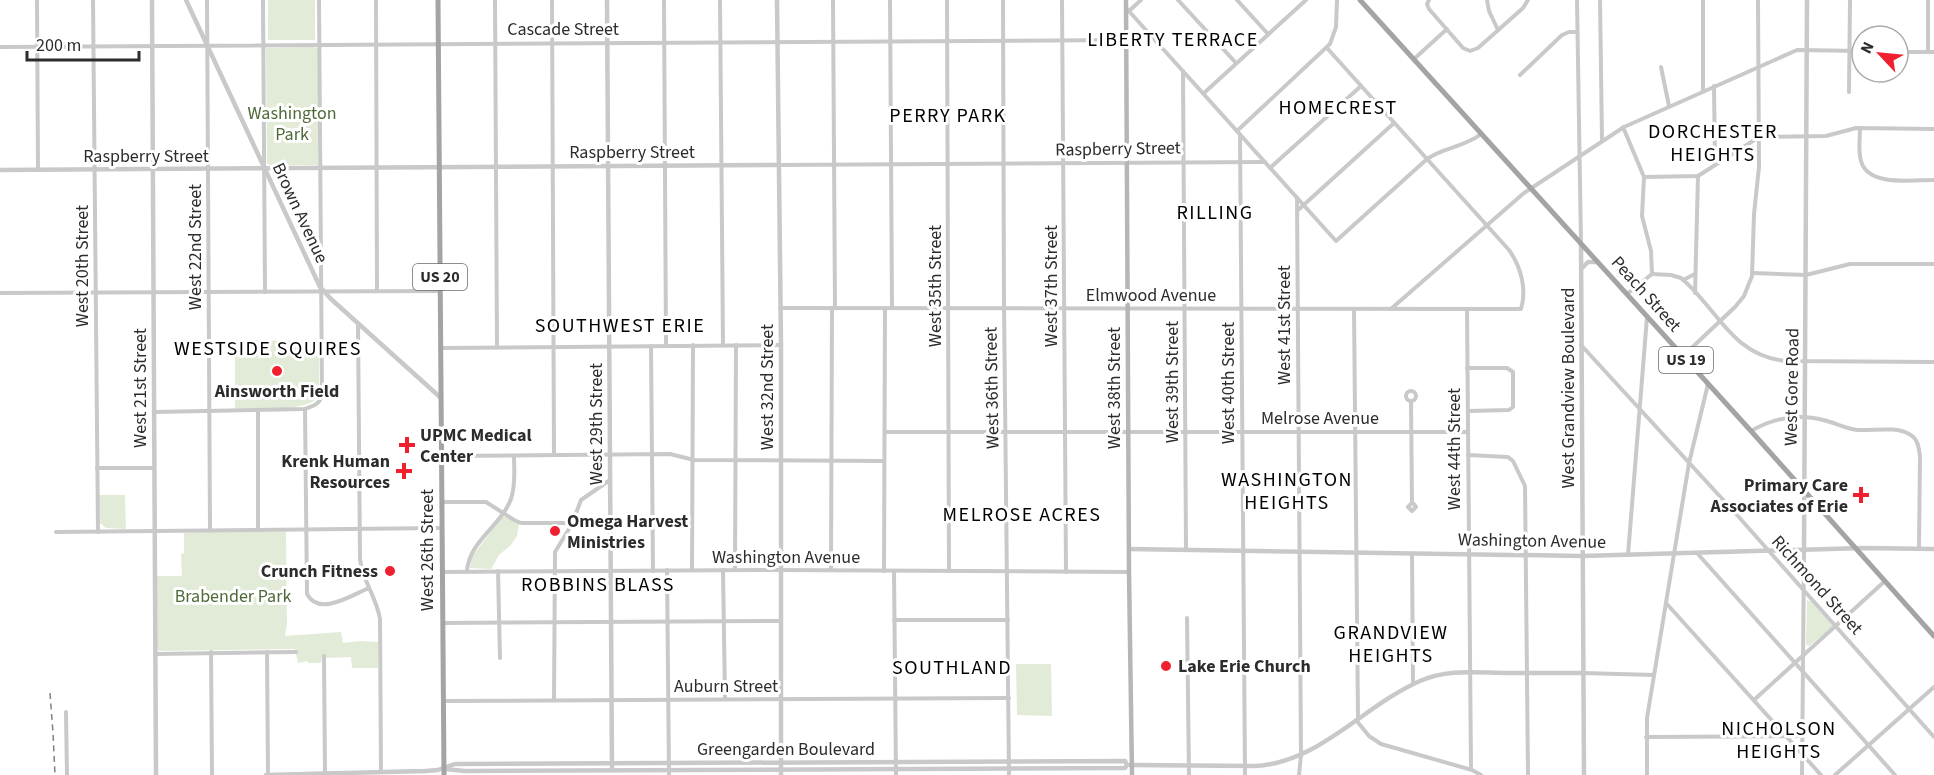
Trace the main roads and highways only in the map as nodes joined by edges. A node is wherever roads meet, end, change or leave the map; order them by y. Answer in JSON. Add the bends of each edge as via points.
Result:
{"nodes":[{"id":1,"x":438,"y":0,"type":"edge"},
{"id":2,"x":1126,"y":0,"type":"edge"},
{"id":3,"x":1361,"y":1,"type":"edge"},
{"id":4,"x":1934,"y":636,"type":"edge"},
{"id":5,"x":444,"y":772,"type":"edge"},
{"id":6,"x":1132,"y":775,"type":"edge"}],
"edges":[{"from":1,"to":5,"type":"main road","name":"West 26th Street","number":"US 20"},
{"from":2,"to":6,"type":"main road","name":"West 38th Street"},
{"from":3,"to":4,"type":"main road","name":"Peach Street","number":"US 19"}]}
